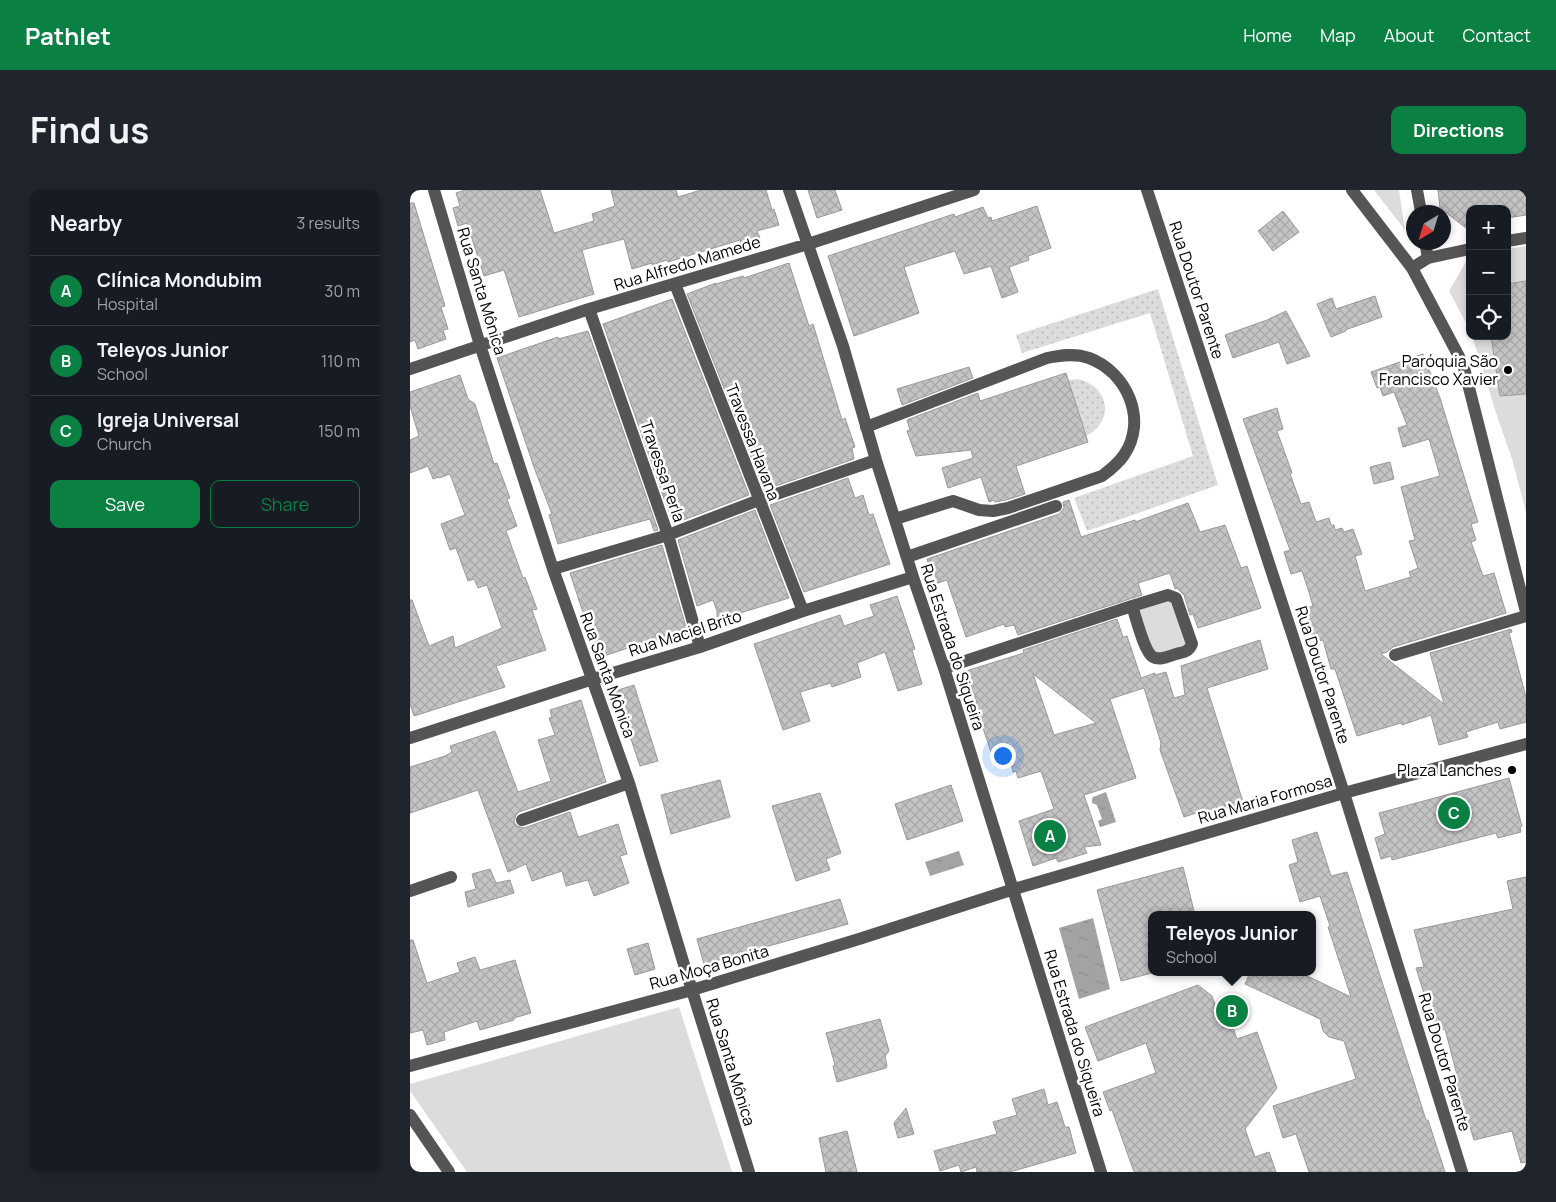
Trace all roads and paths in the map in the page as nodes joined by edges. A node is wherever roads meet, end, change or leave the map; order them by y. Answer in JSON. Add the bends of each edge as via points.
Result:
{"nodes":[{"id":1,"x":434,"y":190,"type":"edge"},
{"id":2,"x":789,"y":190,"type":"edge"},
{"id":3,"x":974,"y":190,"type":"edge"},
{"id":4,"x":1147,"y":190,"type":"edge"},
{"id":5,"x":1352,"y":190,"type":"edge"},
{"id":6,"x":1417,"y":190,"type":"edge"},
{"id":7,"x":1420,"y":205,"type":"edge"},
{"id":8,"x":1526,"y":238,"type":"edge"},
{"id":9,"x":1511,"y":241,"type":"edge"},
{"id":10,"x":808,"y":244,"type":"junction"},
{"id":11,"x":1427,"y":250,"type":"edge"},
{"id":12,"x":1466,"y":250,"type":"edge"},
{"id":13,"x":1428,"y":258,"type":"junction"},
{"id":14,"x":1412,"y":268,"type":"junction"},
{"id":15,"x":675,"y":284,"type":"junction"},
{"id":16,"x":589,"y":309,"type":"junction"},
{"id":17,"x":480,"y":345,"type":"junction"},
{"id":18,"x":410,"y":369,"type":"edge"},
{"id":19,"x":866,"y":427,"type":"junction"},
{"id":20,"x":876,"y":460,"type":"junction"},
{"id":21,"x":759,"y":500,"type":"junction"},
{"id":22,"x":1056,"y":506,"type":"dead end"},
{"id":23,"x":895,"y":519,"type":"junction"},
{"id":24,"x":668,"y":535,"type":"junction"},
{"id":25,"x":907,"y":557,"type":"junction"},
{"id":26,"x":553,"y":569,"type":"junction"},
{"id":27,"x":913,"y":577,"type":"junction"},
{"id":28,"x":1132,"y":606,"type":"junction"},
{"id":29,"x":802,"y":611,"type":"junction"},
{"id":30,"x":1526,"y":612,"type":"edge"},
{"id":31,"x":1526,"y":616,"type":"edge"},
{"id":32,"x":700,"y":647,"type":"junction"},
{"id":33,"x":1395,"y":655,"type":"dead end"},
{"id":34,"x":944,"y":668,"type":"junction"},
{"id":35,"x":592,"y":679,"type":"junction"},
{"id":36,"x":410,"y":738,"type":"edge"},
{"id":37,"x":1526,"y":744,"type":"edge"},
{"id":38,"x":629,"y":783,"type":"junction"},
{"id":39,"x":1344,"y":793,"type":"junction"},
{"id":40,"x":522,"y":820,"type":"dead end"},
{"id":41,"x":451,"y":878,"type":"dead end"},
{"id":42,"x":1014,"y":889,"type":"junction"},
{"id":43,"x":410,"y":891,"type":"edge"},
{"id":44,"x":692,"y":990,"type":"junction"},
{"id":45,"x":410,"y":1066,"type":"edge"},
{"id":46,"x":410,"y":1115,"type":"edge"},
{"id":47,"x":450,"y":1172,"type":"edge"},
{"id":48,"x":749,"y":1172,"type":"edge"},
{"id":49,"x":1101,"y":1172,"type":"edge"},
{"id":50,"x":1462,"y":1172,"type":"edge"}],
"edges":[{"from":1,"to":17,"type":"street","name":"Rua Santa Mônica"},
{"from":2,"to":10,"type":"street","name":"Rua Estrada do Siqueira"},
{"from":3,"to":10,"type":"street","name":"Rua Alfredo Mamede"},
{"from":4,"to":39,"type":"street","name":"Rua Doutor Parente"},
{"from":5,"to":14,"type":"street"},
{"from":6,"to":7,"type":"street"},
{"from":8,"to":9,"type":"street"},
{"from":10,"to":15,"type":"street","name":"Rua Alfredo Mamede"},
{"from":10,"to":19,"type":"street","name":"Rua Estrada do Siqueira"},
{"from":11,"to":13,"type":"street"},
{"from":12,"to":13,"type":"street"},
{"from":13,"to":14,"type":"street"},
{"from":14,"to":30,"type":"street","via":[[1463,364]]},
{"from":15,"to":16,"type":"street","name":"Rua Alfredo Mamede"},
{"from":15,"to":21,"type":"street","name":"Travessa Havana"},
{"from":16,"to":17,"type":"street","name":"Rua Alfredo Mamede"},
{"from":16,"to":24,"type":"street","name":"Travessa Perla"},
{"from":17,"to":18,"type":"street","name":"Rua Alfredo Mamede"},
{"from":17,"to":26,"type":"street","name":"Rua Santa Mônica"},
{"from":19,"to":20,"type":"street","name":"Rua Estrada do Siqueira"},
{"from":19,"to":23,"type":"street","via":[[1048,358],[1067,354],[1088,357],[1105,365],[1120,379],[1130,397],[1134,419],[1132,438],[1125,455],[1102,476],[1008,508],[979,510],[953,501]]},
{"from":20,"to":21,"type":"street"},
{"from":20,"to":23,"type":"street","name":"Rua Estrada do Siqueira"},
{"from":21,"to":24,"type":"street"},
{"from":21,"to":29,"type":"street","name":"Travessa Havana"},
{"from":22,"to":25,"type":"street"},
{"from":23,"to":25,"type":"street","name":"Rua Estrada do Siqueira"},
{"from":24,"to":26,"type":"street"},
{"from":24,"to":32,"type":"street","name":"Travessa Perla"},
{"from":25,"to":27,"type":"street","name":"Rua Estrada do Siqueira"},
{"from":26,"to":35,"type":"street","name":"Rua Santa Mônica"},
{"from":27,"to":29,"type":"street","name":"Rua Maciel Brito"},
{"from":27,"to":34,"type":"street","name":"Rua Estrada do Siqueira"},
{"from":28,"to":28,"type":"street","via":[[1148,651],[1154,657],[1162,659],[1190,648],[1192,644],[1176,598],[1168,595]]},
{"from":28,"to":34,"type":"street"},
{"from":29,"to":32,"type":"street","name":"Rua Maciel Brito"},
{"from":31,"to":33,"type":"street"},
{"from":32,"to":35,"type":"street","name":"Rua Maciel Brito"},
{"from":34,"to":42,"type":"street","name":"Rua Estrada do Siqueira"},
{"from":35,"to":36,"type":"street","name":"Rua Maciel Brito"},
{"from":35,"to":38,"type":"street","name":"Rua Santa Mônica"},
{"from":37,"to":39,"type":"street","name":"Rua Maria Formosa"},
{"from":38,"to":40,"type":"street"},
{"from":38,"to":44,"type":"street","name":"Rua Santa Mônica"},
{"from":39,"to":42,"type":"street","name":"Rua Maria Formosa"},
{"from":39,"to":50,"type":"street","name":"Rua Doutor Parente"},
{"from":41,"to":43,"type":"street"},
{"from":42,"to":44,"type":"street","name":"Rua Moça Bonita"},
{"from":42,"to":49,"type":"street","name":"Rua Estrada do Siqueira"},
{"from":44,"to":45,"type":"street","name":"Rua Moça Bonita"},
{"from":44,"to":48,"type":"street","name":"Rua Santa Mônica"},
{"from":46,"to":47,"type":"street"}]}
